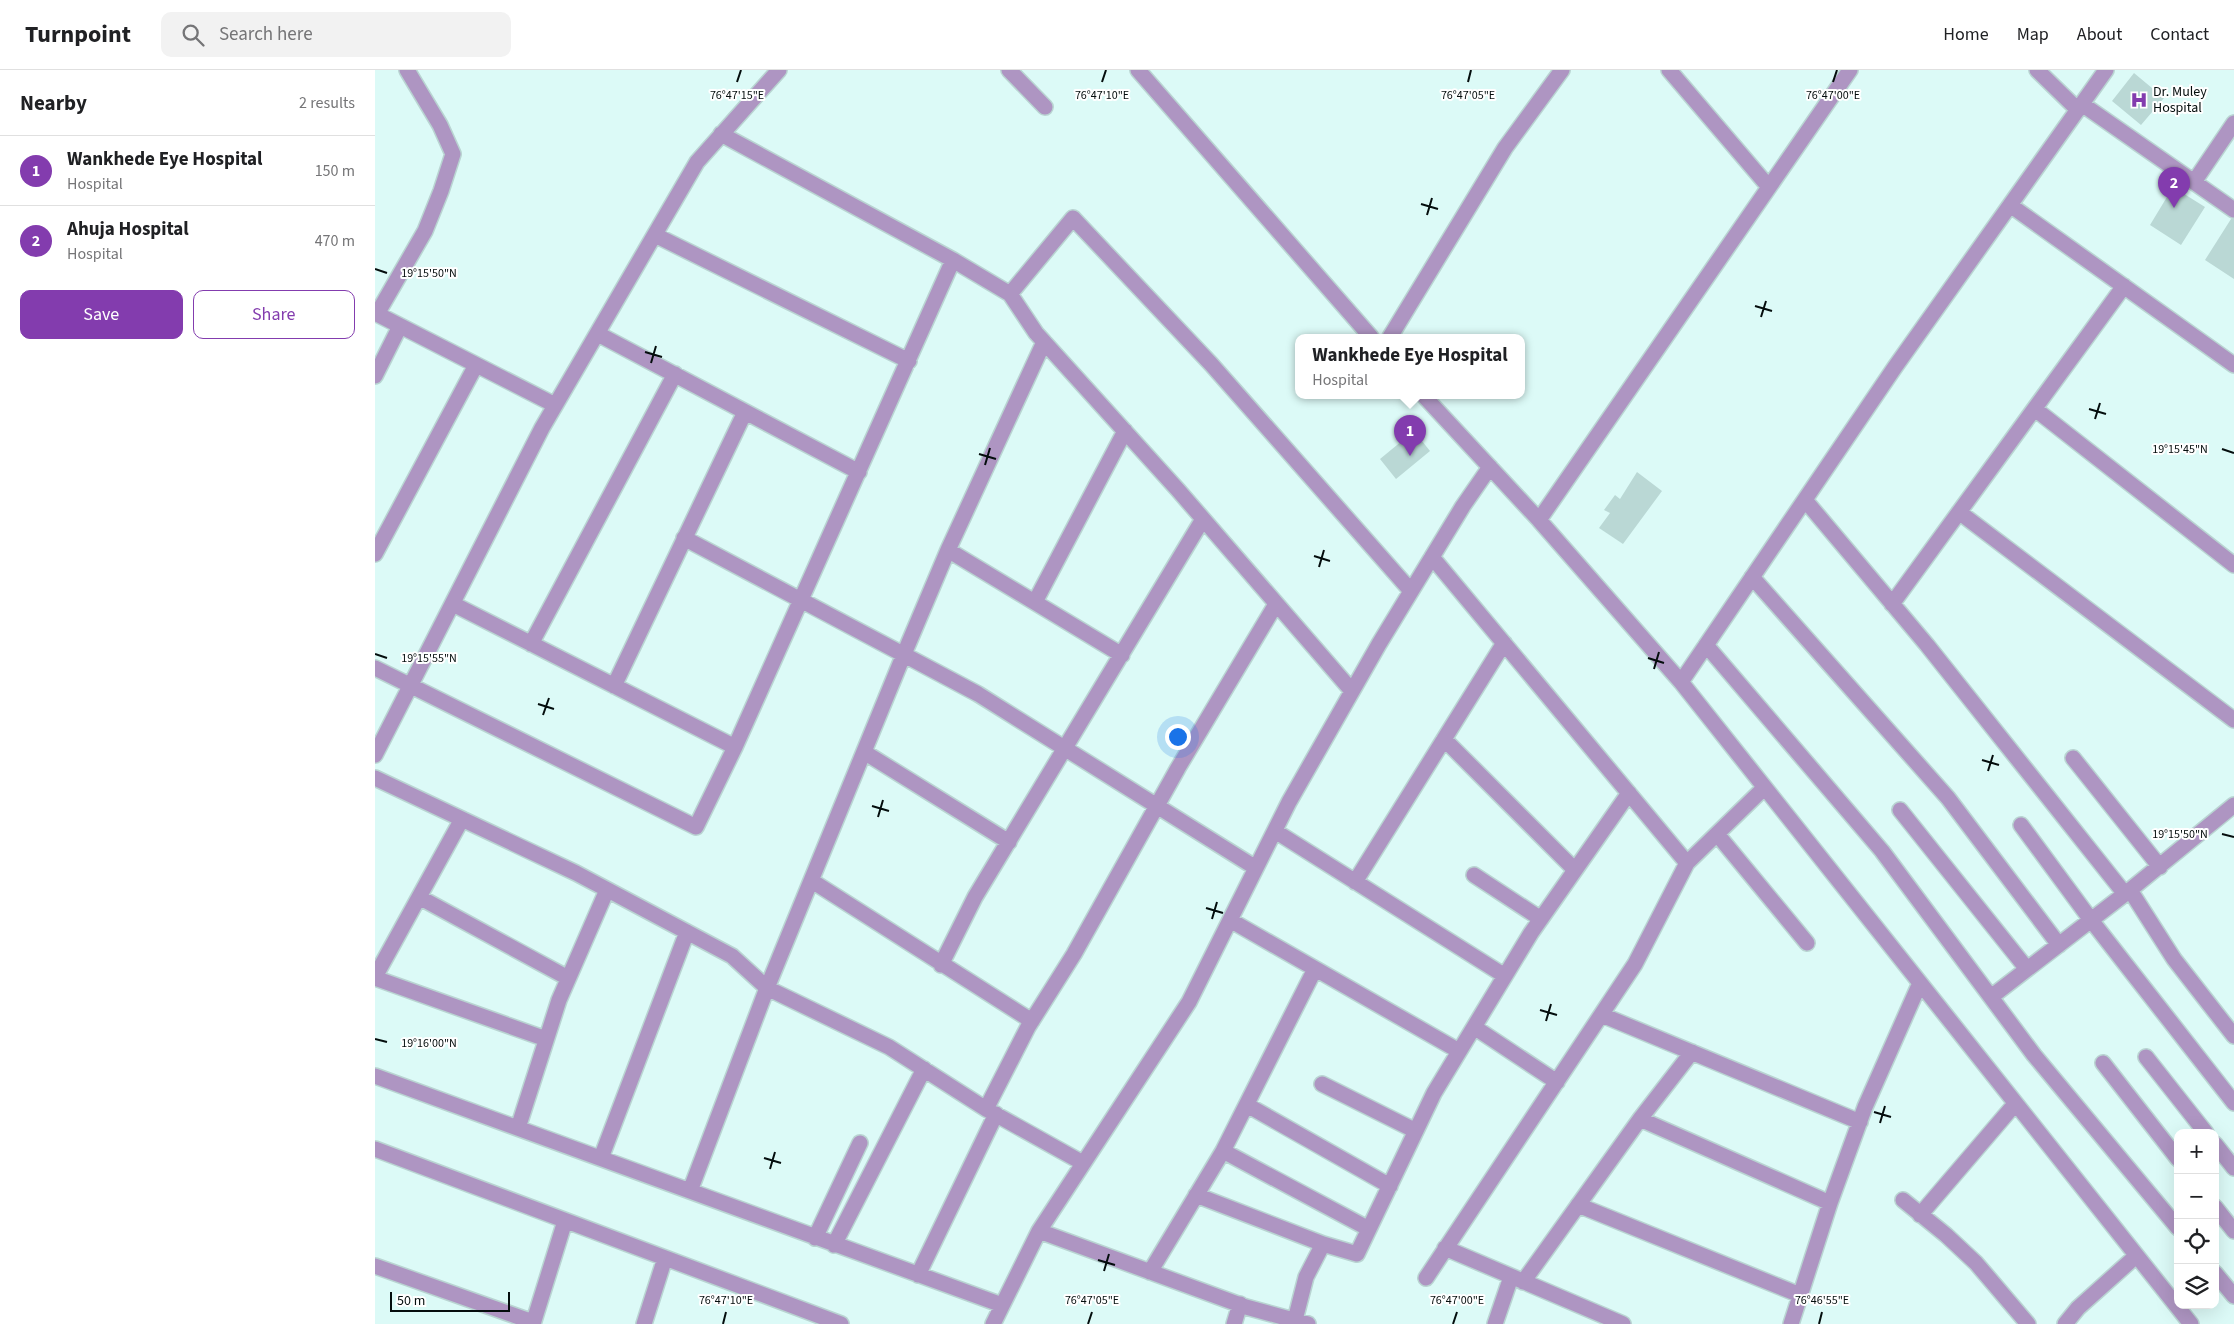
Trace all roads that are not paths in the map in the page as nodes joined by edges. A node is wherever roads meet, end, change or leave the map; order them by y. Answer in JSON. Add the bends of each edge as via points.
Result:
{"nodes":[{"id":1,"x":407,"y":70,"type":"edge"},
{"id":2,"x":779,"y":70,"type":"edge"},
{"id":3,"x":1009,"y":70,"type":"edge"},
{"id":4,"x":1139,"y":70,"type":"edge"},
{"id":5,"x":1561,"y":70,"type":"edge"},
{"id":6,"x":1669,"y":70,"type":"edge"},
{"id":7,"x":1850,"y":70,"type":"edge"},
{"id":8,"x":2037,"y":70,"type":"edge"},
{"id":9,"x":2106,"y":70,"type":"edge"},
{"id":10,"x":1045,"y":106,"type":"dead end"},
{"id":11,"x":2080,"y":107,"type":"junction"},
{"id":12,"x":2234,"y":123,"type":"edge"},
{"id":13,"x":721,"y":134,"type":"junction"},
{"id":14,"x":2194,"y":182,"type":"junction"},
{"id":15,"x":1768,"y":186,"type":"junction"},
{"id":16,"x":2010,"y":205,"type":"junction"},
{"id":17,"x":2234,"y":210,"type":"edge"},
{"id":18,"x":655,"y":236,"type":"junction"},
{"id":19,"x":953,"y":260,"type":"junction"},
{"id":20,"x":2124,"y":286,"type":"junction"},
{"id":21,"x":1010,"y":294,"type":"junction"},
{"id":22,"x":376,"y":313,"type":"edge"},
{"id":23,"x":401,"y":326,"type":"junction"},
{"id":24,"x":598,"y":334,"type":"junction"},
{"id":25,"x":1368,"y":334,"type":"edge"},
{"id":26,"x":1392,"y":334,"type":"edge"},
{"id":27,"x":1044,"y":342,"type":"junction"},
{"id":28,"x":909,"y":361,"type":"junction"},
{"id":29,"x":476,"y":365,"type":"junction"},
{"id":30,"x":2234,"y":365,"type":"edge"},
{"id":31,"x":675,"y":374,"type":"junction"},
{"id":32,"x":375,"y":376,"type":"edge"},
{"id":33,"x":1427,"y":399,"type":"edge"},
{"id":34,"x":555,"y":405,"type":"junction"},
{"id":35,"x":2035,"y":409,"type":"junction"},
{"id":36,"x":745,"y":412,"type":"junction"},
{"id":37,"x":1125,"y":431,"type":"junction"},
{"id":38,"x":1490,"y":467,"type":"junction"},
{"id":39,"x":859,"y":472,"type":"junction"},
{"id":40,"x":1805,"y":500,"type":"junction"},
{"id":41,"x":1959,"y":512,"type":"junction"},
{"id":42,"x":1203,"y":519,"type":"junction"},
{"id":43,"x":1539,"y":520,"type":"junction"},
{"id":44,"x":684,"y":538,"type":"junction"},
{"id":45,"x":948,"y":550,"type":"junction"},
{"id":46,"x":375,"y":554,"type":"edge"},
{"id":47,"x":1432,"y":557,"type":"junction"},
{"id":48,"x":2234,"y":565,"type":"edge"},
{"id":49,"x":1752,"y":577,"type":"junction"},
{"id":50,"x":1411,"y":591,"type":"junction"},
{"id":51,"x":801,"y":599,"type":"junction"},
{"id":52,"x":1035,"y":602,"type":"junction"},
{"id":53,"x":453,"y":604,"type":"junction"},
{"id":54,"x":1276,"y":604,"type":"junction"},
{"id":55,"x":1892,"y":604,"type":"junction"},
{"id":56,"x":1504,"y":643,"type":"junction"},
{"id":57,"x":531,"y":644,"type":"junction"},
{"id":58,"x":1706,"y":645,"type":"junction"},
{"id":59,"x":904,"y":654,"type":"junction"},
{"id":60,"x":1122,"y":655,"type":"junction"},
{"id":61,"x":375,"y":668,"type":"edge"},
{"id":62,"x":1681,"y":682,"type":"junction"},
{"id":63,"x":412,"y":685,"type":"junction"},
{"id":64,"x":614,"y":686,"type":"junction"},
{"id":65,"x":1352,"y":691,"type":"junction"},
{"id":66,"x":2234,"y":720,"type":"edge"},
{"id":67,"x":1444,"y":739,"type":"junction"},
{"id":68,"x":735,"y":746,"type":"junction"},
{"id":69,"x":1066,"y":748,"type":"junction"},
{"id":70,"x":864,"y":752,"type":"junction"},
{"id":71,"x":375,"y":755,"type":"edge"},
{"id":72,"x":2073,"y":758,"type":"dead end"},
{"id":73,"x":375,"y":778,"type":"edge"},
{"id":74,"x":1764,"y":788,"type":"junction"},
{"id":75,"x":1629,"y":793,"type":"junction"},
{"id":76,"x":1158,"y":805,"type":"junction"},
{"id":77,"x":2234,"y":805,"type":"edge"},
{"id":78,"x":1900,"y":810,"type":"dead end"},
{"id":79,"x":463,"y":820,"type":"junction"},
{"id":80,"x":2021,"y":825,"type":"dead end"},
{"id":81,"x":1275,"y":831,"type":"junction"},
{"id":82,"x":1717,"y":834,"type":"junction"},
{"id":83,"x":1009,"y":842,"type":"junction"},
{"id":84,"x":1687,"y":863,"type":"junction"},
{"id":85,"x":2160,"y":867,"type":"junction"},
{"id":86,"x":1256,"y":868,"type":"junction"},
{"id":87,"x":1575,"y":870,"type":"junction"},
{"id":88,"x":1474,"y":875,"type":"dead end"},
{"id":89,"x":812,"y":882,"type":"junction"},
{"id":90,"x":1355,"y":882,"type":"junction"},
{"id":91,"x":607,"y":890,"type":"junction"},
{"id":92,"x":2128,"y":892,"type":"junction"},
{"id":93,"x":419,"y":897,"type":"junction"},
{"id":94,"x":1230,"y":920,"type":"junction"},
{"id":95,"x":1541,"y":920,"type":"junction"},
{"id":96,"x":2091,"y":920,"type":"junction"},
{"id":97,"x":687,"y":932,"type":"junction"},
{"id":98,"x":1807,"y":942,"type":"dead end"},
{"id":99,"x":2059,"y":945,"type":"junction"},
{"id":100,"x":941,"y":965,"type":"junction"},
{"id":101,"x":1315,"y":968,"type":"junction"},
{"id":102,"x":2027,"y":969,"type":"junction"},
{"id":103,"x":1505,"y":976,"type":"junction"},
{"id":104,"x":375,"y":977,"type":"edge"},
{"id":105,"x":568,"y":978,"type":"junction"},
{"id":106,"x":1920,"y":983,"type":"junction"},
{"id":107,"x":767,"y":988,"type":"junction"},
{"id":108,"x":1991,"y":997,"type":"junction"},
{"id":109,"x":1602,"y":1015,"type":"junction"},
{"id":110,"x":1033,"y":1021,"type":"junction"},
{"id":111,"x":1474,"y":1027,"type":"junction"},
{"id":112,"x":2234,"y":1036,"type":"edge"},
{"id":113,"x":547,"y":1038,"type":"junction"},
{"id":114,"x":1459,"y":1051,"type":"junction"},
{"id":115,"x":1691,"y":1052,"type":"junction"},
{"id":116,"x":2146,"y":1057,"type":"dead end"},
{"id":117,"x":2103,"y":1062,"type":"dead end"},
{"id":118,"x":924,"y":1069,"type":"junction"},
{"id":119,"x":375,"y":1076,"type":"edge"},
{"id":120,"x":1557,"y":1082,"type":"junction"},
{"id":121,"x":1322,"y":1084,"type":"dead end"},
{"id":122,"x":2234,"y":1103,"type":"edge"},
{"id":123,"x":2015,"y":1104,"type":"junction"},
{"id":124,"x":1247,"y":1105,"type":"junction"},
{"id":125,"x":991,"y":1112,"type":"junction"},
{"id":126,"x":1640,"y":1119,"type":"junction"},
{"id":127,"x":1860,"y":1122,"type":"junction"},
{"id":128,"x":518,"y":1128,"type":"junction"},
{"id":129,"x":2203,"y":1129,"type":"edge"},
{"id":130,"x":1416,"y":1131,"type":"junction"},
{"id":131,"x":859,"y":1143,"type":"dead end"},
{"id":132,"x":375,"y":1148,"type":"edge"},
{"id":133,"x":2219,"y":1149,"type":"edge"},
{"id":134,"x":1223,"y":1151,"type":"junction"},
{"id":135,"x":2174,"y":1153,"type":"edge"},
{"id":136,"x":601,"y":1158,"type":"junction"},
{"id":137,"x":1083,"y":1163,"type":"junction"},
{"id":138,"x":2234,"y":1168,"type":"edge"},
{"id":139,"x":1390,"y":1186,"type":"junction"},
{"id":140,"x":689,"y":1191,"type":"junction"},
{"id":141,"x":1196,"y":1195,"type":"junction"},
{"id":142,"x":1903,"y":1200,"type":"dead end"},
{"id":143,"x":1830,"y":1204,"type":"junction"},
{"id":144,"x":1578,"y":1205,"type":"junction"},
{"id":145,"x":2219,"y":1212,"type":"edge"},
{"id":146,"x":1921,"y":1214,"type":"junction"},
{"id":147,"x":565,"y":1221,"type":"junction"},
{"id":148,"x":2174,"y":1223,"type":"edge"},
{"id":149,"x":1369,"y":1229,"type":"junction"},
{"id":150,"x":2234,"y":1231,"type":"edge"},
{"id":151,"x":1039,"y":1232,"type":"junction"},
{"id":152,"x":815,"y":1238,"type":"junction"},
{"id":153,"x":1323,"y":1244,"type":"junction"},
{"id":154,"x":834,"y":1245,"type":"junction"},
{"id":155,"x":1445,"y":1248,"type":"junction"},
{"id":156,"x":2136,"y":1256,"type":"junction"},
{"id":157,"x":665,"y":1258,"type":"junction"},
{"id":158,"x":375,"y":1266,"type":"edge"},
{"id":159,"x":1150,"y":1272,"type":"junction"},
{"id":160,"x":918,"y":1275,"type":"junction"},
{"id":161,"x":1426,"y":1278,"type":"dead end"},
{"id":162,"x":2219,"y":1278,"type":"edge"},
{"id":163,"x":1517,"y":1280,"type":"junction"},
{"id":164,"x":1800,"y":1295,"type":"junction"},
{"id":165,"x":2234,"y":1296,"type":"edge"},
{"id":166,"x":1240,"y":1304,"type":"junction"},
{"id":167,"x":1002,"y":1305,"type":"junction"},
{"id":168,"x":1302,"y":1322,"type":"edge"},
{"id":169,"x":533,"y":1323,"type":"edge"},
{"id":170,"x":644,"y":1324,"type":"edge"},
{"id":171,"x":841,"y":1324,"type":"edge"},
{"id":172,"x":993,"y":1324,"type":"edge"},
{"id":173,"x":1234,"y":1324,"type":"edge"},
{"id":174,"x":1495,"y":1324,"type":"edge"},
{"id":175,"x":1623,"y":1324,"type":"edge"},
{"id":176,"x":1791,"y":1324,"type":"edge"},
{"id":177,"x":2028,"y":1324,"type":"edge"},
{"id":178,"x":2065,"y":1324,"type":"edge"},
{"id":179,"x":2191,"y":1324,"type":"edge"}],
"edges":[{"from":1,"to":22,"type":"street","via":[[440,125],[453,154],[425,231]]},
{"from":2,"to":13,"type":"street"},
{"from":3,"to":10,"type":"street"},
{"from":4,"to":25,"type":"street"},
{"from":5,"to":26,"type":"street","via":[[1505,148]]},
{"from":6,"to":15,"type":"street"},
{"from":7,"to":15,"type":"street"},
{"from":8,"to":11,"type":"street"},
{"from":9,"to":11,"type":"street"},
{"from":11,"to":14,"type":"street"},
{"from":11,"to":16,"type":"street"},
{"from":12,"to":14,"type":"street"},
{"from":13,"to":18,"type":"street","via":[[697,162]]},
{"from":13,"to":19,"type":"street"},
{"from":14,"to":17,"type":"street"},
{"from":15,"to":43,"type":"street"},
{"from":16,"to":20,"type":"street"},
{"from":16,"to":40,"type":"street"},
{"from":18,"to":24,"type":"street"},
{"from":18,"to":28,"type":"street"},
{"from":19,"to":21,"type":"street"},
{"from":19,"to":28,"type":"street"},
{"from":20,"to":30,"type":"street"},
{"from":20,"to":35,"type":"street"},
{"from":21,"to":27,"type":"street"},
{"from":21,"to":50,"type":"street","via":[[1073,218],[1211,364]]},
{"from":22,"to":23,"type":"street"},
{"from":23,"to":29,"type":"street"},
{"from":23,"to":32,"type":"street"},
{"from":24,"to":31,"type":"street"},
{"from":24,"to":34,"type":"street"},
{"from":27,"to":37,"type":"street"},
{"from":27,"to":45,"type":"street"},
{"from":28,"to":39,"type":"street"},
{"from":29,"to":34,"type":"street"},
{"from":29,"to":46,"type":"street"},
{"from":31,"to":36,"type":"street"},
{"from":31,"to":57,"type":"street"},
{"from":33,"to":38,"type":"street"},
{"from":34,"to":53,"type":"street"},
{"from":35,"to":41,"type":"street"},
{"from":35,"to":48,"type":"street"},
{"from":36,"to":39,"type":"street"},
{"from":36,"to":44,"type":"street"},
{"from":37,"to":42,"type":"street"},
{"from":37,"to":52,"type":"street"},
{"from":38,"to":43,"type":"street"},
{"from":38,"to":47,"type":"street"},
{"from":39,"to":51,"type":"street"},
{"from":40,"to":49,"type":"street"},
{"from":40,"to":55,"type":"street"},
{"from":41,"to":55,"type":"street"},
{"from":41,"to":66,"type":"street"},
{"from":42,"to":54,"type":"street"},
{"from":42,"to":60,"type":"street"},
{"from":43,"to":62,"type":"street"},
{"from":44,"to":51,"type":"street"},
{"from":44,"to":64,"type":"street"},
{"from":45,"to":52,"type":"street"},
{"from":45,"to":59,"type":"street"},
{"from":47,"to":50,"type":"street"},
{"from":47,"to":56,"type":"street"},
{"from":49,"to":58,"type":"street"},
{"from":49,"to":99,"type":"street","via":[[1948,798]]},
{"from":50,"to":65,"type":"street"},
{"from":51,"to":59,"type":"street"},
{"from":51,"to":68,"type":"street"},
{"from":52,"to":60,"type":"street"},
{"from":53,"to":57,"type":"street"},
{"from":53,"to":63,"type":"street"},
{"from":54,"to":65,"type":"street"},
{"from":54,"to":76,"type":"street"},
{"from":55,"to":92,"type":"street"},
{"from":56,"to":67,"type":"street"},
{"from":56,"to":75,"type":"street"},
{"from":57,"to":64,"type":"street"},
{"from":58,"to":62,"type":"street"},
{"from":58,"to":108,"type":"street","via":[[1882,851]]},
{"from":59,"to":69,"type":"street","via":[[979,694]]},
{"from":59,"to":70,"type":"street"},
{"from":60,"to":69,"type":"street"},
{"from":61,"to":63,"type":"street"},
{"from":62,"to":74,"type":"street"},
{"from":63,"to":68,"type":"street","via":[[696,827]]},
{"from":63,"to":71,"type":"street"},
{"from":64,"to":68,"type":"street"},
{"from":65,"to":81,"type":"street"},
{"from":67,"to":87,"type":"street"},
{"from":67,"to":90,"type":"street"},
{"from":69,"to":76,"type":"street"},
{"from":69,"to":83,"type":"street"},
{"from":70,"to":83,"type":"street"},
{"from":70,"to":89,"type":"street"},
{"from":72,"to":85,"type":"street"},
{"from":73,"to":79,"type":"street"},
{"from":74,"to":82,"type":"street"},
{"from":74,"to":106,"type":"street"},
{"from":75,"to":84,"type":"street"},
{"from":75,"to":87,"type":"street"},
{"from":76,"to":86,"type":"street"},
{"from":76,"to":110,"type":"street"},
{"from":77,"to":85,"type":"street"},
{"from":78,"to":102,"type":"street"},
{"from":79,"to":91,"type":"street"},
{"from":79,"to":93,"type":"street"},
{"from":80,"to":96,"type":"street"},
{"from":81,"to":86,"type":"street"},
{"from":81,"to":90,"type":"street"},
{"from":82,"to":84,"type":"street"},
{"from":82,"to":98,"type":"street"},
{"from":83,"to":100,"type":"street","via":[[975,897]]},
{"from":84,"to":109,"type":"street","via":[[1635,964]]},
{"from":85,"to":92,"type":"street"},
{"from":86,"to":94,"type":"street"},
{"from":87,"to":95,"type":"street"},
{"from":88,"to":95,"type":"street"},
{"from":89,"to":100,"type":"street"},
{"from":89,"to":107,"type":"street"},
{"from":90,"to":103,"type":"street"},
{"from":91,"to":97,"type":"street"},
{"from":91,"to":105,"type":"street"},
{"from":92,"to":96,"type":"street"},
{"from":92,"to":112,"type":"street","via":[[2174,960]]},
{"from":93,"to":104,"type":"street"},
{"from":93,"to":105,"type":"street"},
{"from":94,"to":101,"type":"street"},
{"from":94,"to":137,"type":"street","via":[[1189,1002]]},
{"from":95,"to":103,"type":"street"},
{"from":96,"to":99,"type":"street"},
{"from":96,"to":122,"type":"street"},
{"from":97,"to":107,"type":"street","via":[[732,956]]},
{"from":97,"to":136,"type":"street"},
{"from":99,"to":102,"type":"street"},
{"from":100,"to":110,"type":"street"},
{"from":101,"to":114,"type":"street"},
{"from":101,"to":124,"type":"street"},
{"from":102,"to":108,"type":"street"},
{"from":103,"to":111,"type":"street"},
{"from":104,"to":113,"type":"street"},
{"from":105,"to":113,"type":"street"},
{"from":106,"to":123,"type":"street"},
{"from":106,"to":127,"type":"street"},
{"from":107,"to":118,"type":"street","via":[[889,1046]]},
{"from":107,"to":140,"type":"street"},
{"from":108,"to":148,"type":"street","via":[[2034,1055]]},
{"from":109,"to":115,"type":"street"},
{"from":109,"to":120,"type":"street"},
{"from":110,"to":125,"type":"street"},
{"from":111,"to":114,"type":"street"},
{"from":111,"to":120,"type":"street"},
{"from":113,"to":128,"type":"street"},
{"from":114,"to":130,"type":"street"},
{"from":115,"to":126,"type":"street"},
{"from":115,"to":127,"type":"street"},
{"from":116,"to":129,"type":"street"},
{"from":117,"to":135,"type":"street"},
{"from":118,"to":125,"type":"street"},
{"from":118,"to":154,"type":"street"},
{"from":119,"to":128,"type":"street"},
{"from":120,"to":155,"type":"street"},
{"from":121,"to":130,"type":"street"},
{"from":123,"to":146,"type":"street"},
{"from":123,"to":156,"type":"street"},
{"from":124,"to":134,"type":"street"},
{"from":124,"to":139,"type":"street"},
{"from":125,"to":137,"type":"street"},
{"from":125,"to":160,"type":"street"},
{"from":126,"to":143,"type":"street"},
{"from":126,"to":144,"type":"street"},
{"from":127,"to":143,"type":"street"},
{"from":128,"to":136,"type":"street"},
{"from":130,"to":139,"type":"street"},
{"from":131,"to":152,"type":"street"},
{"from":132,"to":147,"type":"street"},
{"from":133,"to":138,"type":"street"},
{"from":134,"to":141,"type":"street"},
{"from":134,"to":149,"type":"street"},
{"from":136,"to":140,"type":"street"},
{"from":137,"to":151,"type":"street"},
{"from":139,"to":149,"type":"street"},
{"from":140,"to":152,"type":"street"},
{"from":141,"to":153,"type":"street"},
{"from":141,"to":159,"type":"street"},
{"from":142,"to":146,"type":"street"},
{"from":143,"to":164,"type":"street"},
{"from":144,"to":163,"type":"street"},
{"from":144,"to":164,"type":"street"},
{"from":145,"to":150,"type":"street"},
{"from":146,"to":177,"type":"street","via":[[1976,1263]]},
{"from":147,"to":157,"type":"street"},
{"from":147,"to":169,"type":"street"},
{"from":149,"to":153,"type":"street","via":[[1357,1254]]},
{"from":151,"to":159,"type":"street"},
{"from":151,"to":167,"type":"street"},
{"from":152,"to":154,"type":"street"},
{"from":153,"to":168,"type":"street","via":[[1306,1277]]},
{"from":154,"to":160,"type":"street"},
{"from":155,"to":161,"type":"street"},
{"from":155,"to":163,"type":"street"},
{"from":156,"to":178,"type":"street","via":[[2078,1308]]},
{"from":156,"to":179,"type":"street"},
{"from":157,"to":170,"type":"street"},
{"from":157,"to":171,"type":"street"},
{"from":158,"to":169,"type":"street"},
{"from":159,"to":166,"type":"street"},
{"from":160,"to":167,"type":"street"},
{"from":162,"to":165,"type":"street"},
{"from":163,"to":174,"type":"street"},
{"from":163,"to":175,"type":"street"},
{"from":164,"to":176,"type":"street"},
{"from":166,"to":168,"type":"street"},
{"from":166,"to":173,"type":"street"},
{"from":167,"to":172,"type":"street"}]}
